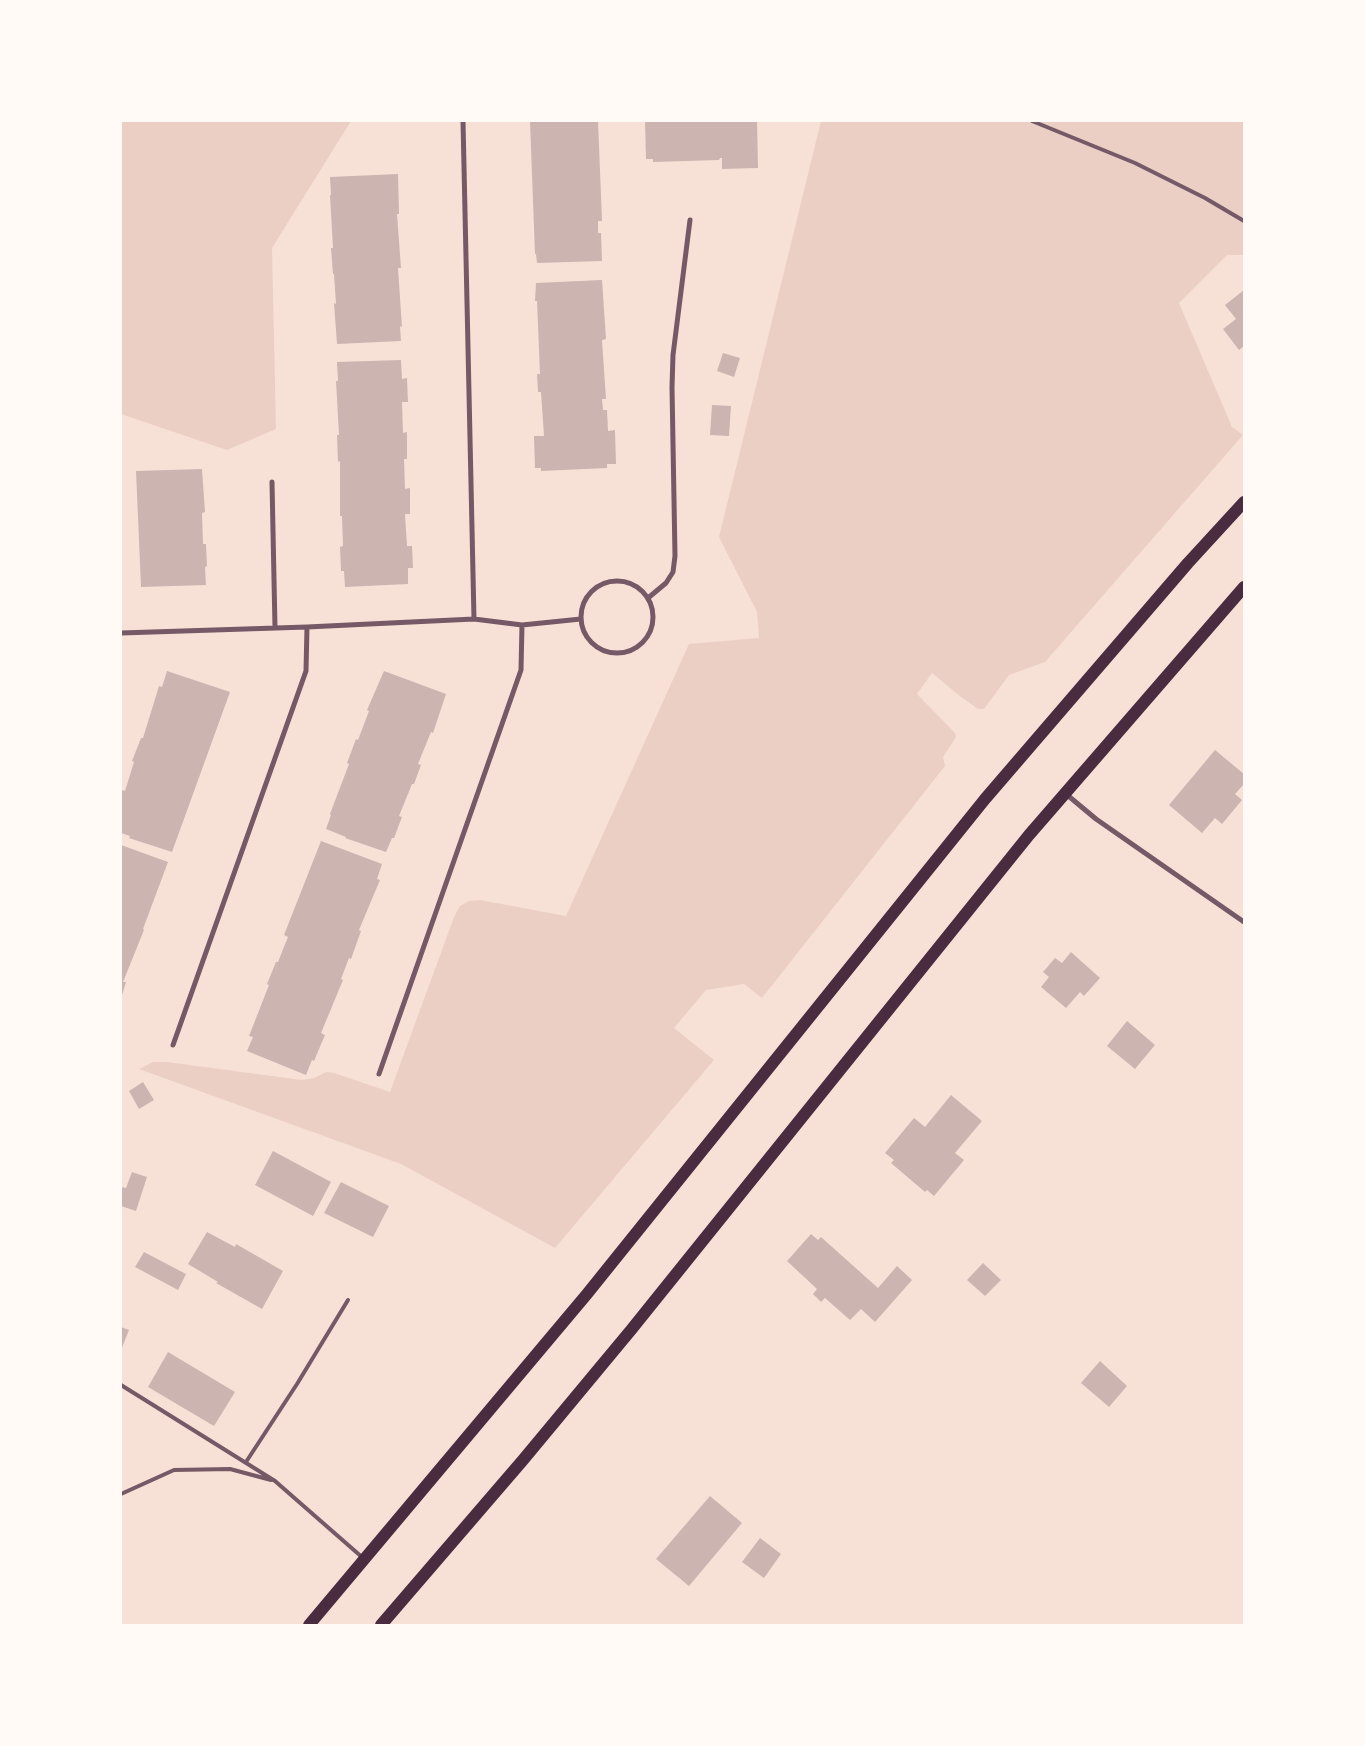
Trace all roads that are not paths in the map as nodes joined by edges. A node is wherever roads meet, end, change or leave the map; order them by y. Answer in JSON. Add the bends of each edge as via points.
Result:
{"nodes":[{"id":1,"x":463,"y":121,"type":"edge"},
{"id":2,"x":1032,"y":121,"type":"edge"},
{"id":3,"x":690,"y":220,"type":"dead end"},
{"id":4,"x":1244,"y":221,"type":"edge"},
{"id":5,"x":272,"y":482,"type":"dead end"},
{"id":6,"x":1244,"y":502,"type":"edge"},
{"id":7,"x":1244,"y":587,"type":"edge"},
{"id":8,"x":648,"y":598,"type":"junction"},
{"id":9,"x":474,"y":619,"type":"junction"},
{"id":10,"x":581,"y":619,"type":"junction"},
{"id":11,"x":522,"y":625,"type":"junction"},
{"id":12,"x":307,"y":627,"type":"junction"},
{"id":13,"x":275,"y":628,"type":"junction"},
{"id":14,"x":121,"y":633,"type":"edge"},
{"id":15,"x":1065,"y":794,"type":"junction"},
{"id":16,"x":1244,"y":922,"type":"edge"},
{"id":17,"x":173,"y":1045,"type":"dead end"},
{"id":18,"x":379,"y":1074,"type":"dead end"},
{"id":19,"x":348,"y":1300,"type":"dead end"},
{"id":20,"x":121,"y":1385,"type":"edge"},
{"id":21,"x":246,"y":1462,"type":"junction"},
{"id":22,"x":275,"y":1481,"type":"junction"},
{"id":23,"x":121,"y":1494,"type":"edge"},
{"id":24,"x":364,"y":1559,"type":"junction"},
{"id":25,"x":309,"y":1625,"type":"edge"},
{"id":26,"x":382,"y":1625,"type":"edge"}],
"edges":[{"from":1,"to":9,"type":"street"},
{"from":2,"to":4,"type":"lane","via":[[1136,163]]},
{"from":3,"to":8,"type":"street","via":[[673,356],[676,556],[673,572],[666,583]]},
{"from":5,"to":13,"type":"street"},
{"from":6,"to":24,"type":"main road","via":[[985,799],[587,1294]]},
{"from":7,"to":15,"type":"main road"},
{"from":8,"to":10,"type":"street","via":[[630,583],[607,582],[588,596]]},
{"from":8,"to":10,"type":"street","via":[[654,621],[650,633],[643,642],[622,653],[599,648],[587,636]]},
{"from":9,"to":11,"type":"street"},
{"from":9,"to":12,"type":"street"},
{"from":10,"to":11,"type":"street"},
{"from":11,"to":18,"type":"street","via":[[521,670]]},
{"from":12,"to":13,"type":"street"},
{"from":12,"to":17,"type":"street","via":[[306,671]]},
{"from":13,"to":14,"type":"street"},
{"from":15,"to":16,"type":"street"},
{"from":15,"to":26,"type":"main road","via":[[1022,843],[631,1330]]},
{"from":19,"to":21,"type":"lane"},
{"from":20,"to":21,"type":"lane"},
{"from":21,"to":22,"type":"lane"},
{"from":22,"to":23,"type":"lane","via":[[230,1469],[174,1470]]},
{"from":22,"to":24,"type":"lane"},
{"from":24,"to":25,"type":"main road"}]}
